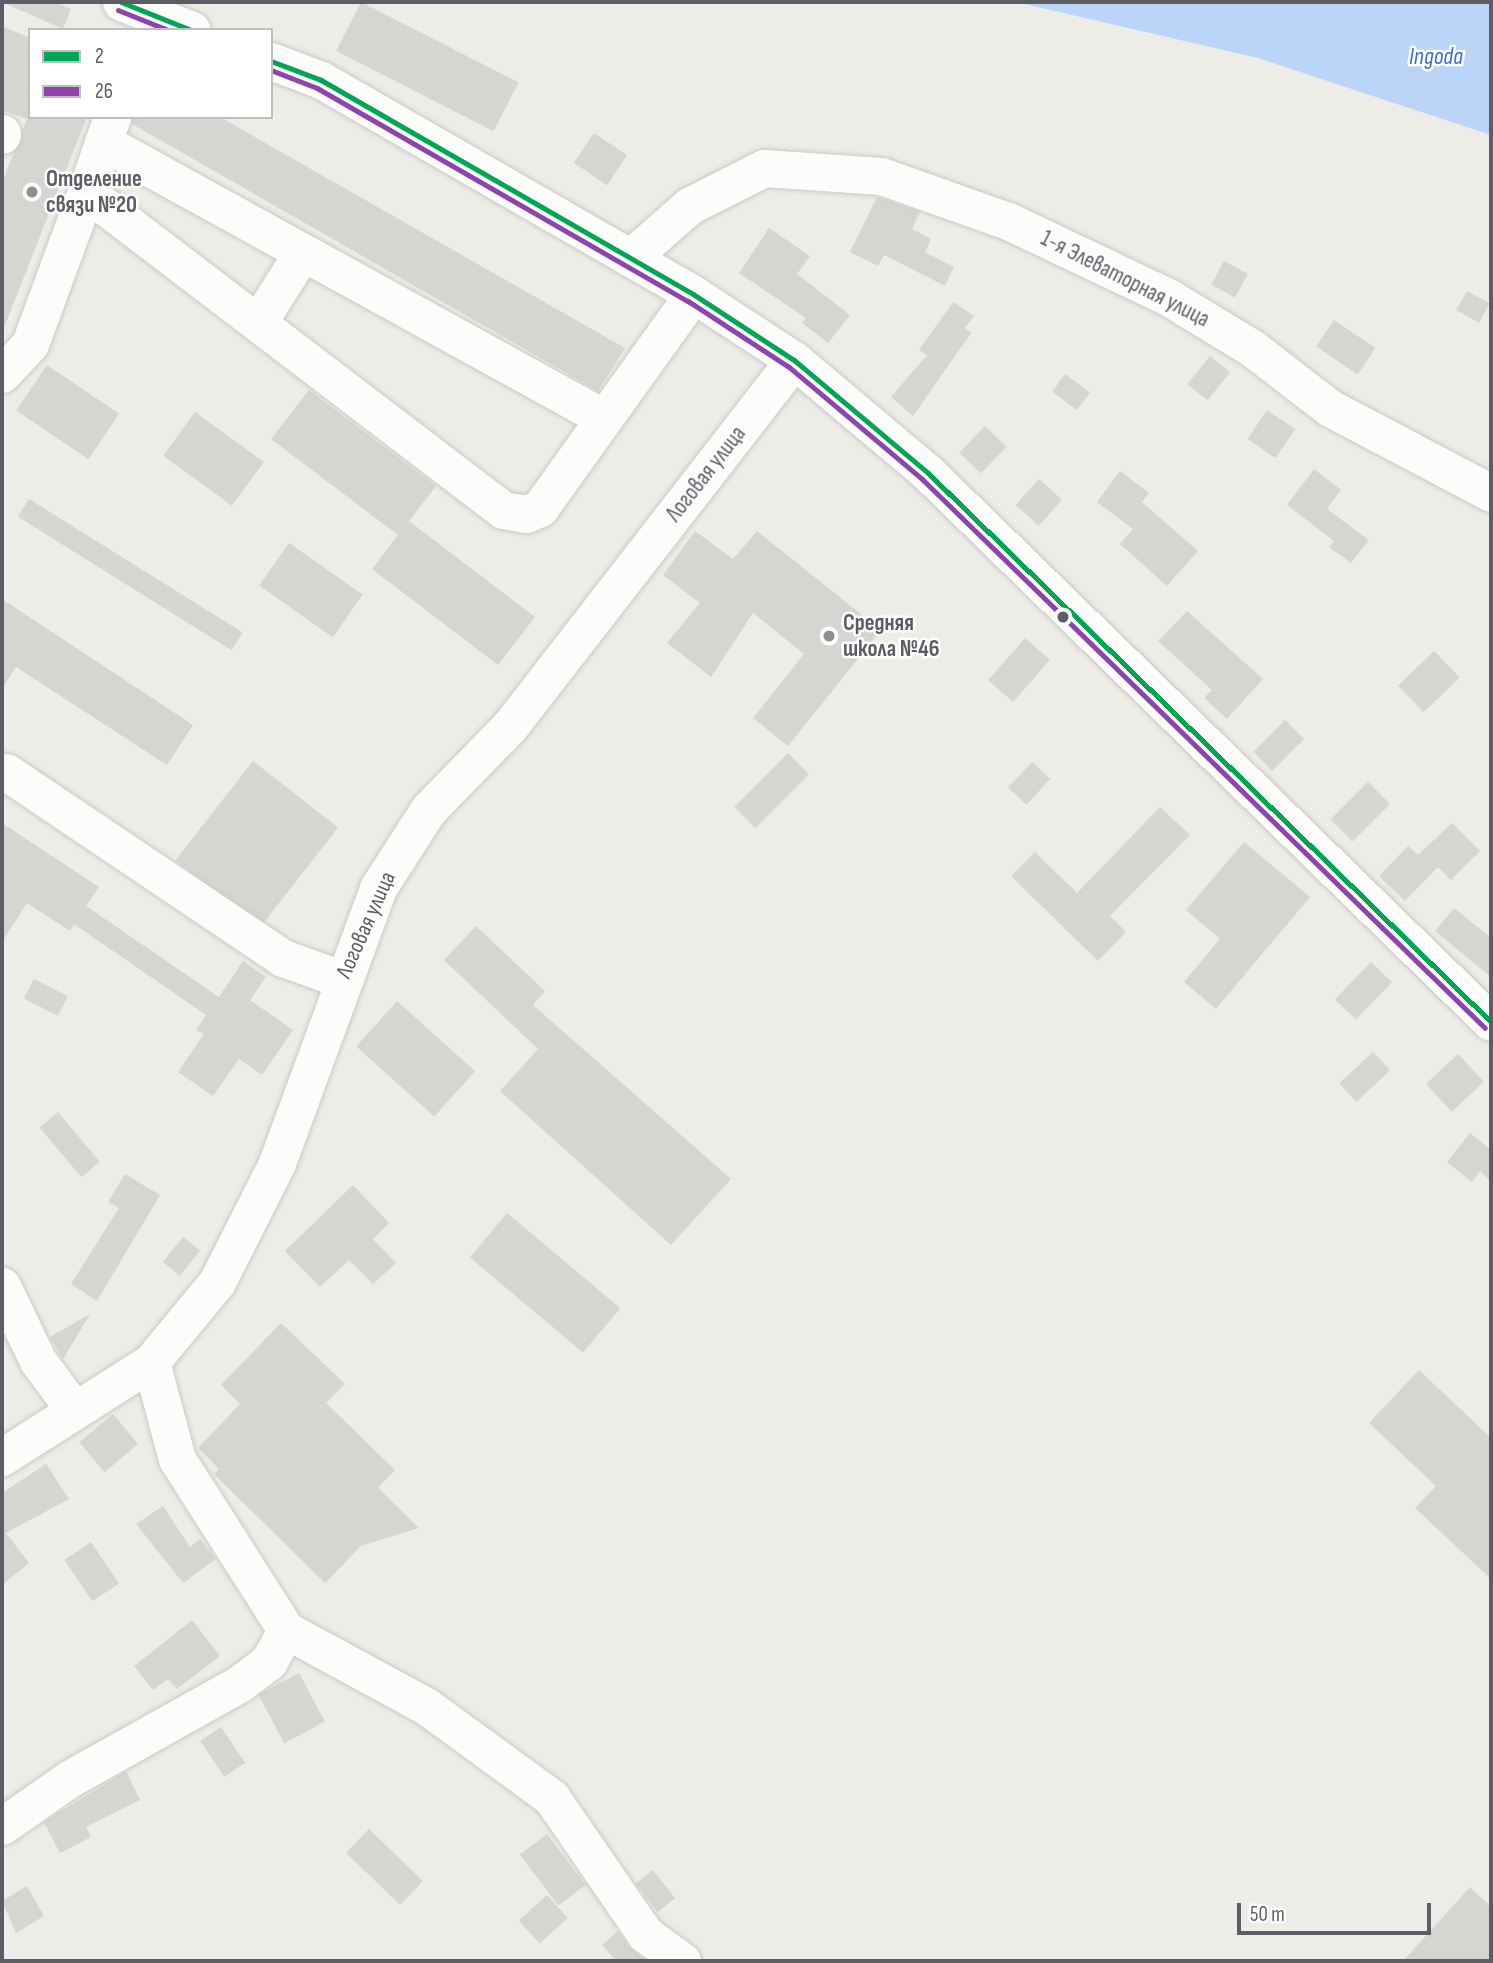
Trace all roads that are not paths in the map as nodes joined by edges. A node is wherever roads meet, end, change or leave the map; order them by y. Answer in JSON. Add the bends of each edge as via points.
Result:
{"nodes":[{"id":1,"x":137,"y":15,"type":"edge"},
{"id":2,"x":185,"y":28,"type":"edge"},
{"id":3,"x":273,"y":62,"type":"edge"},
{"id":4,"x":107,"y":130,"type":"edge"},
{"id":5,"x":86,"y":192,"type":"junction"},
{"id":6,"x":302,"y":253,"type":"junction"},
{"id":7,"x":630,"y":258,"type":"junction"},
{"id":8,"x":693,"y":294,"type":"junction"},
{"id":9,"x":258,"y":321,"type":"junction"},
{"id":10,"x":794,"y":360,"type":"junction"},
{"id":11,"x":2,"y":374,"type":"edge"},
{"id":12,"x":604,"y":418,"type":"junction"},
{"id":13,"x":1491,"y":493,"type":"edge"},
{"id":14,"x":6,"y":772,"type":"dead end"},
{"id":15,"x":341,"y":979,"type":"junction"},
{"id":16,"x":1491,"y":1022,"type":"edge"},
{"id":17,"x":2,"y":1286,"type":"edge"},
{"id":18,"x":151,"y":1362,"type":"junction"},
{"id":19,"x":72,"y":1407,"type":"junction"},
{"id":20,"x":2,"y":1458,"type":"edge"},
{"id":21,"x":286,"y":1630,"type":"junction"},
{"id":22,"x":2,"y":1826,"type":"edge"},
{"id":23,"x":682,"y":1961,"type":"edge"}],
"edges":[{"from":1,"to":2,"type":"street"},
{"from":3,"to":7,"type":"street","via":[[321,80]]},
{"from":4,"to":5,"type":"street"},
{"from":4,"to":6,"type":"street"},
{"from":5,"to":9,"type":"street"},
{"from":5,"to":11,"type":"street","via":[[30,344]]},
{"from":6,"to":9,"type":"street"},
{"from":6,"to":12,"type":"street"},
{"from":7,"to":8,"type":"street"},
{"from":7,"to":13,"type":"street","name":"1-я Элеваторная улица","via":[[689,206],[764,169],[881,176],[1008,220],[1168,297],[1252,348],[1330,408]]},
{"from":8,"to":10,"type":"street"},
{"from":8,"to":12,"type":"street"},
{"from":9,"to":12,"type":"street","via":[[503,510],[526,514],[540,508]]},
{"from":10,"to":15,"type":"street","name":"Логовая улица","via":[[510,726],[428,810],[378,888]]},
{"from":10,"to":16,"type":"street","via":[[938,483]]},
{"from":14,"to":15,"type":"street","via":[[283,958]]},
{"from":15,"to":18,"type":"street","name":"Логовая улица","via":[[277,1163],[217,1282]]},
{"from":17,"to":19,"type":"street","via":[[38,1361]]},
{"from":18,"to":19,"type":"street","name":"Логовая улица"},
{"from":18,"to":21,"type":"street","via":[[177,1460]]},
{"from":19,"to":20,"type":"street","name":"Логовая улица"},
{"from":21,"to":22,"type":"street","via":[[269,1661],[239,1684],[69,1779]]},
{"from":21,"to":23,"type":"street","via":[[426,1706],[551,1797],[645,1934]]}]}
